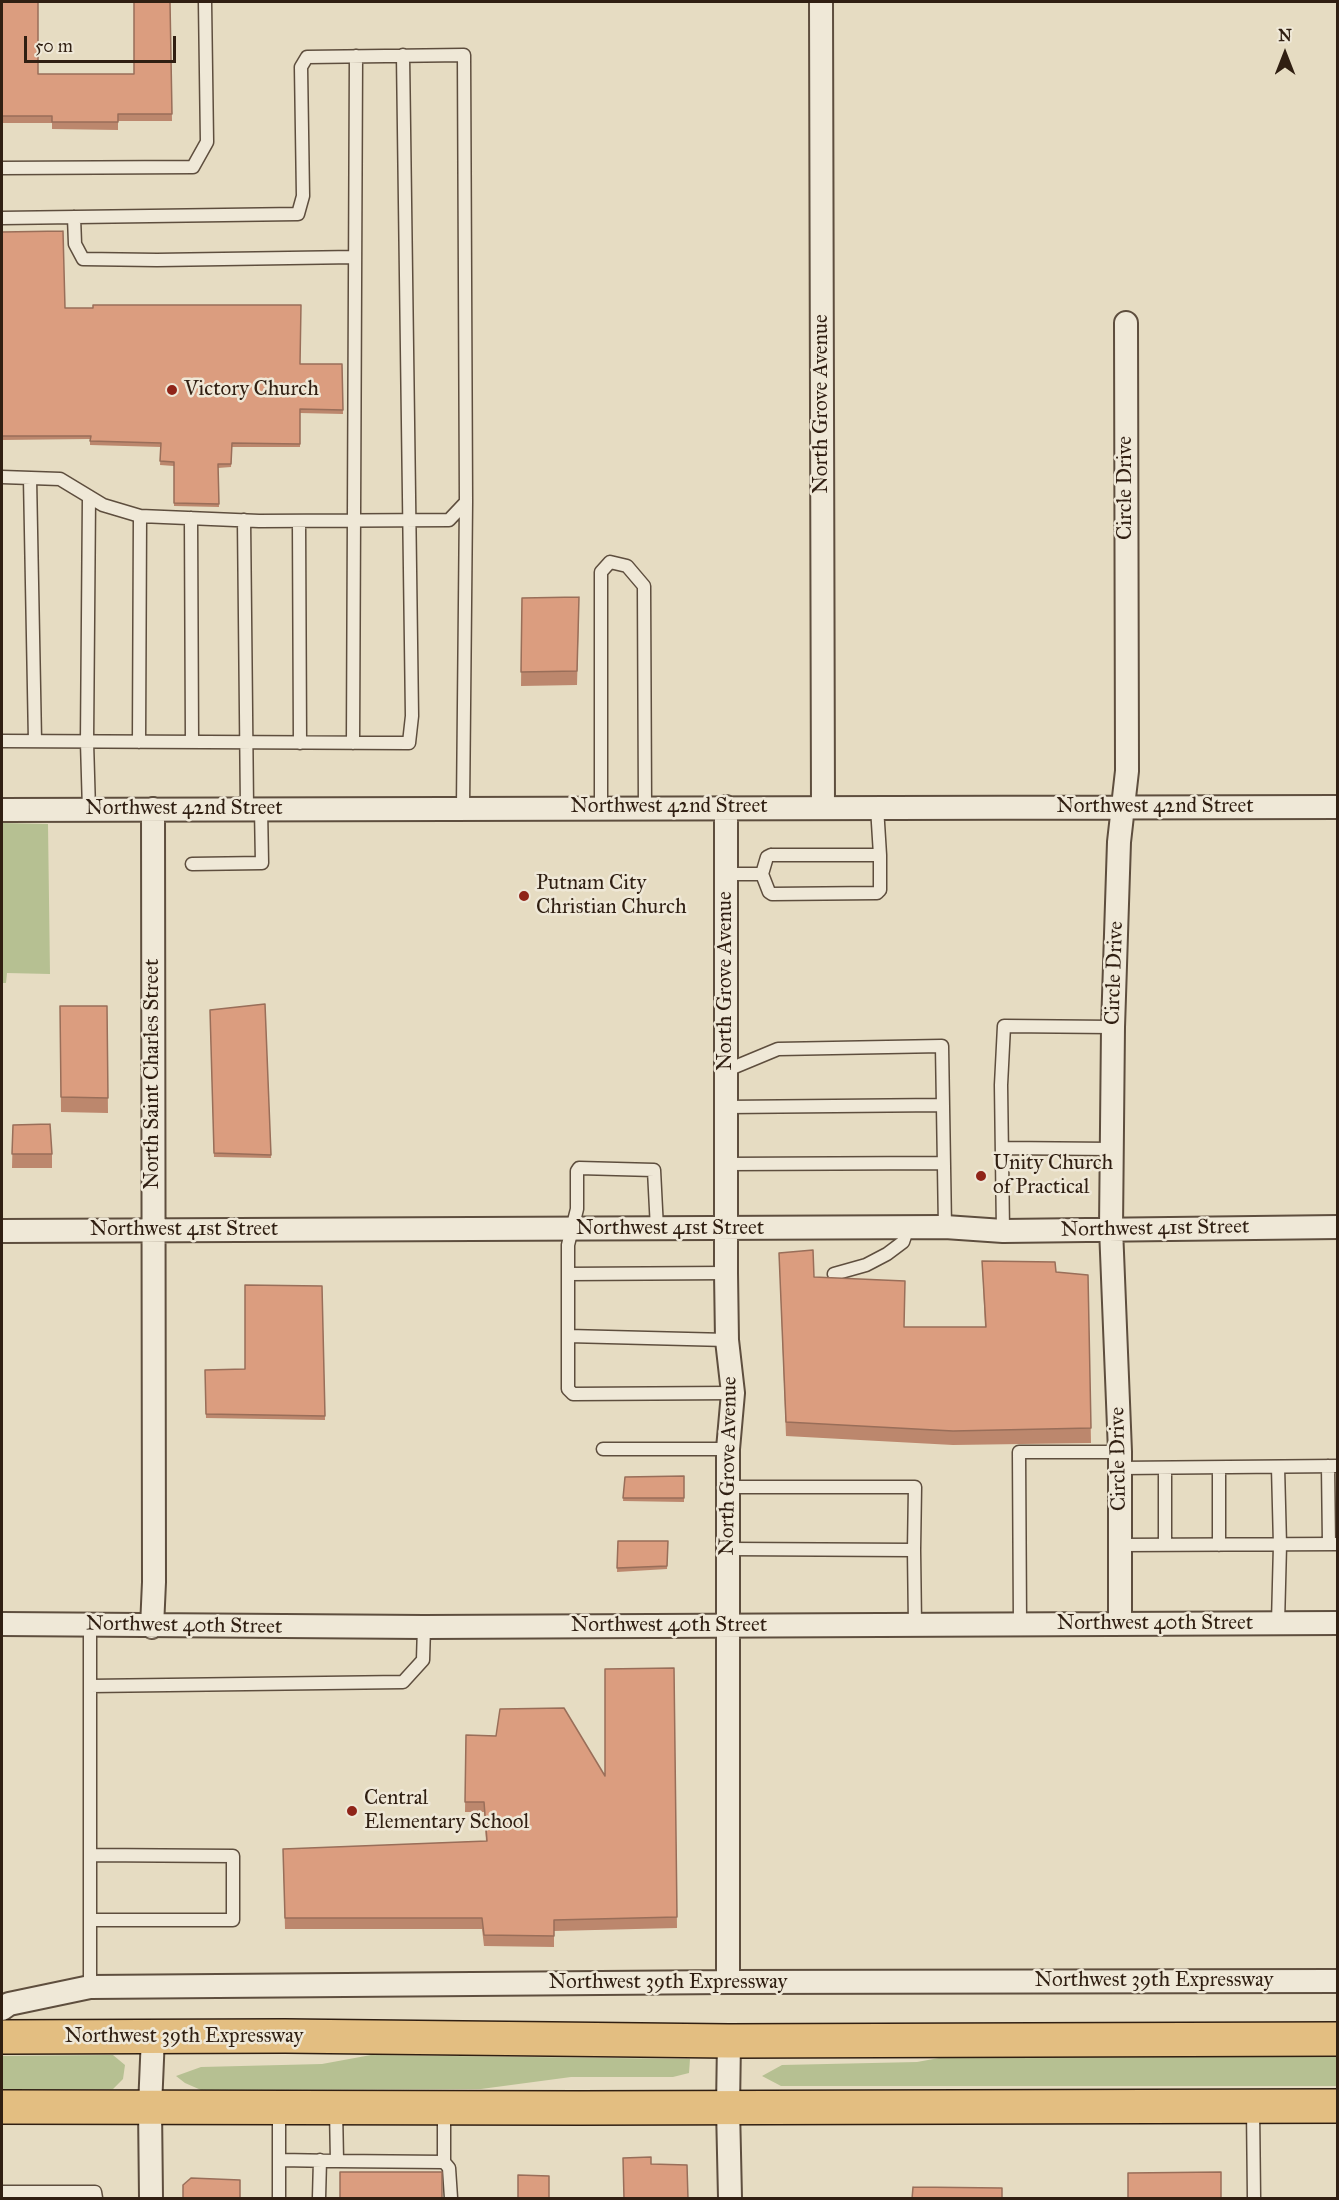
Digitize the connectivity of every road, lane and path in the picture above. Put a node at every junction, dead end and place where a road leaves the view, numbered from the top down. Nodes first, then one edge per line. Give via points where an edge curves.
1 (205, 2) edge
2 (821, 2) edge
3 (403, 55) junction
4 (356, 56) junction
5 (2, 168) edge
6 (74, 217) junction
7 (2, 218) edge
8 (355, 257) junction
9 (1126, 323) dead end
10 (2, 477) edge
11 (30, 478) junction
12 (89, 496) junction
13 (466, 502) junction
14 (140, 516) junction
15 (191, 518) junction
16 (244, 520) junction
17 (353, 520) junction
18 (409, 520) junction
19 (299, 521) junction
20 (2, 741) edge
21 (35, 741) junction
22 (87, 742) junction
23 (138, 742) junction
24 (192, 742) junction
25 (248, 742) junction
26 (300, 743) junction
27 (353, 743) junction
28 (463, 807) junction
29 (601, 807) junction
30 (645, 807) junction
31 (726, 807) junction
32 (824, 807) junction
33 (877, 807) junction
34 (1123, 807) junction
35 (1338, 807) edge
36 (254, 808) junction
37 (153, 809) junction
38 (2, 810) edge
39 (89, 810) junction
40 (880, 855) junction
41 (192, 864) dead end
42 (726, 874) junction
43 (762, 874) junction
44 (1113, 1027) junction
45 (725, 1071) junction
46 (943, 1105) junction
47 (726, 1107) junction
48 (1002, 1148) junction
49 (1112, 1149) junction
50 (944, 1163) junction
51 (726, 1164) junction
52 (908, 1227) junction
53 (945, 1227) junction
54 (1338, 1227) edge
55 (727, 1228) junction
56 (1111, 1228) junction
57 (657, 1229) junction
58 (154, 1230) junction
59 (572, 1230) junction
60 (2, 1231) edge
61 (1003, 1231) junction
62 (726, 1273) junction
63 (568, 1274) junction
64 (834, 1275) edge
65 (568, 1336) junction
66 (727, 1340) junction
67 (733, 1393) junction
68 (603, 1449) dead end
69 (728, 1449) junction
70 (1120, 1460) junction
71 (1333, 1466) edge
72 (1278, 1467) junction
73 (1165, 1468) junction
74 (1219, 1468) junction
75 (728, 1487) junction
76 (1333, 1544) edge
77 (1120, 1545) junction
78 (1165, 1545) junction
79 (1219, 1545) junction
80 (1280, 1545) junction
81 (728, 1549) junction
82 (914, 1550) junction
83 (1278, 1623) junction
84 (1338, 1623) edge
85 (2, 1624) edge
86 (90, 1624) junction
87 (1020, 1624) junction
88 (1120, 1624) junction
89 (915, 1625) junction
90 (728, 1626) junction
91 (152, 1627) junction
92 (424, 1627) junction
93 (90, 1686) junction
94 (90, 1855) junction
95 (90, 1920) junction
96 (1338, 1981) edge
97 (728, 1982) junction
98 (90, 1987) junction
99 (2, 2009) edge
100 (153, 2036) junction
101 (2, 2037) edge
102 (1338, 2039) edge
103 (729, 2041) junction
104 (2, 2106) edge
105 (150, 2106) junction
106 (1253, 2106) junction
107 (1338, 2106) edge
108 (279, 2108) junction
109 (336, 2108) junction
110 (444, 2108) junction
111 (728, 2108) junction
112 (280, 2160) junction
113 (320, 2160) junction
114 (337, 2161) junction
115 (444, 2162) junction
116 (2, 2192) edge
117 (96, 2199) edge
118 (151, 2199) edge
119 (279, 2199) edge
120 (319, 2199) edge
121 (452, 2199) edge
122 (730, 2199) edge
123 (1254, 2199) edge

1 - 5 lane via 207,142 193,167
2 - 32 street, North Grove Avenue
3 - 4 lane
3 - 13 lane via 464,55
3 - 18 lane
4 - 6 lane via 307,57 301,68 303,196 298,214
4 - 8 lane
6 - 7 lane
6 - 8 lane via 75,244 83,259
8 - 17 lane
9 - 34 street, Circle Drive via 1127,771
10 - 11 lane
11 - 12 lane via 60,479
11 - 21 lane
12 - 14 lane via 103,505
12 - 22 lane
13 - 18 lane via 449,520
13 - 28 lane
14 - 15 lane
14 - 23 lane
15 - 16 lane
15 - 24 lane
16 - 19 lane
16 - 25 lane
17 - 18 lane
17 - 19 lane
17 - 27 lane
18 - 27 lane via 410,743
19 - 26 lane
20 - 21 lane
21 - 22 lane
22 - 23 lane
22 - 39 lane
23 - 24 lane
24 - 25 lane
25 - 26 lane
25 - 36 lane
26 - 27 lane
28 - 29 street, Northwest 42nd Street
28 - 36 street, Northwest 42nd Street
29 - 30 street, Northwest 42nd Street
29 - 30 lane via 601,572 610,562 627,566 644,586
30 - 31 street, Northwest 42nd Street
31 - 32 street, Northwest 42nd Street
31 - 42 street, North Grove Avenue
32 - 33 street, Northwest 42nd Street
33 - 34 street, Northwest 42nd Street
33 - 40 lane
34 - 35 street, Northwest 42nd Street
34 - 44 street, Circle Drive
36 - 37 street, Northwest 42nd Street
36 - 41 lane via 262,863
37 - 39 street, Northwest 42nd Street
37 - 58 street, North Saint Charles Street
38 - 39 street, Northwest 42nd Street
40 - 43 lane via 771,855
40 - 43 lane via 877,893 772,894
42 - 43 lane
42 - 45 street, North Grove Avenue
44 - 48 lane via 1004,1026
44 - 49 street, Circle Drive
45 - 46 lane via 778,1049 942,1046
45 - 47 street, North Grove Avenue
46 - 47 lane
46 - 50 lane
47 - 51 street, North Grove Avenue
48 - 49 lane
48 - 61 lane
49 - 56 street, Circle Drive
50 - 51 lane
50 - 53 lane
51 - 55 street, North Grove Avenue
52 - 53 street, Northwest 41st Street
52 - 55 street, Northwest 41st Street
52 - 64 lane via 903,1242 887,1254
53 - 61 street, Northwest 41st Street
54 - 56 street, Northwest 41st Street
55 - 57 street, Northwest 41st Street
55 - 62 street, North Grove Avenue
56 - 61 street, Northwest 41st Street
56 - 70 street, Circle Drive
57 - 59 street, Northwest 41st Street
57 - 59 lane via 654,1170 579,1168
58 - 59 street, Northwest 41st Street
58 - 60 street, Northwest 41st Street
58 - 91 street, North Saint Charles Street
59 - 63 lane
62 - 63 lane
62 - 66 street, North Grove Avenue
63 - 65 lane
65 - 66 lane
65 - 67 lane via 568,1389 573,1394
66 - 67 street, North Grove Avenue
67 - 69 street, North Grove Avenue
68 - 69 lane
69 - 75 street, North Grove Avenue
70 - 73 lane
70 - 77 street, Circle Drive
70 - 87 lane via 1019,1452
71 - 72 lane
71 - 76 lane
72 - 74 lane
72 - 80 lane
73 - 74 lane
73 - 78 lane
74 - 79 lane
75 - 81 street, North Grove Avenue
75 - 82 lane via 915,1487
76 - 80 lane
77 - 78 lane
77 - 88 street, Circle Drive
78 - 79 lane
79 - 80 lane
80 - 83 lane
81 - 82 lane
81 - 90 street, North Grove Avenue
82 - 89 lane
83 - 84 street, Northwest 40th Street
83 - 88 street, Northwest 40th Street
85 - 86 street, Northwest 40th Street
86 - 91 street, Northwest 40th Street
86 - 93 lane
87 - 88 street, Northwest 40th Street
87 - 89 street, Northwest 40th Street
89 - 90 street, Northwest 40th Street
90 - 92 street, Northwest 40th Street
90 - 97 street, North Grove Avenue
91 - 92 street, Northwest 40th Street
92 - 93 lane via 423,1660 403,1682
93 - 94 lane
94 - 95 lane
94 - 95 lane via 233,1856 233,1920
95 - 98 lane
96 - 97 street, Northwest 39th Expressway
97 - 98 street, Northwest 39th Expressway
98 - 99 street, Northwest 39th Expressway via 9,2004
100 - 101 highway, Northwest 39th Expressway
100 - 103 highway, Northwest 39th Expressway
100 - 105 street
102 - 103 highway, Northwest 39th Expressway
103 - 111 street
104 - 105 highway
105 - 108 highway
105 - 118 street
106 - 107 highway
106 - 111 highway
106 - 123 lane
108 - 109 highway
108 - 112 lane
109 - 110 highway
109 - 114 lane
110 - 111 highway
110 - 115 lane
111 - 122 street
112 - 113 lane
112 - 119 lane
113 - 114 lane
113 - 120 lane
114 - 115 lane
115 - 121 lane via 449,2168
116 - 117 lane via 95,2192

